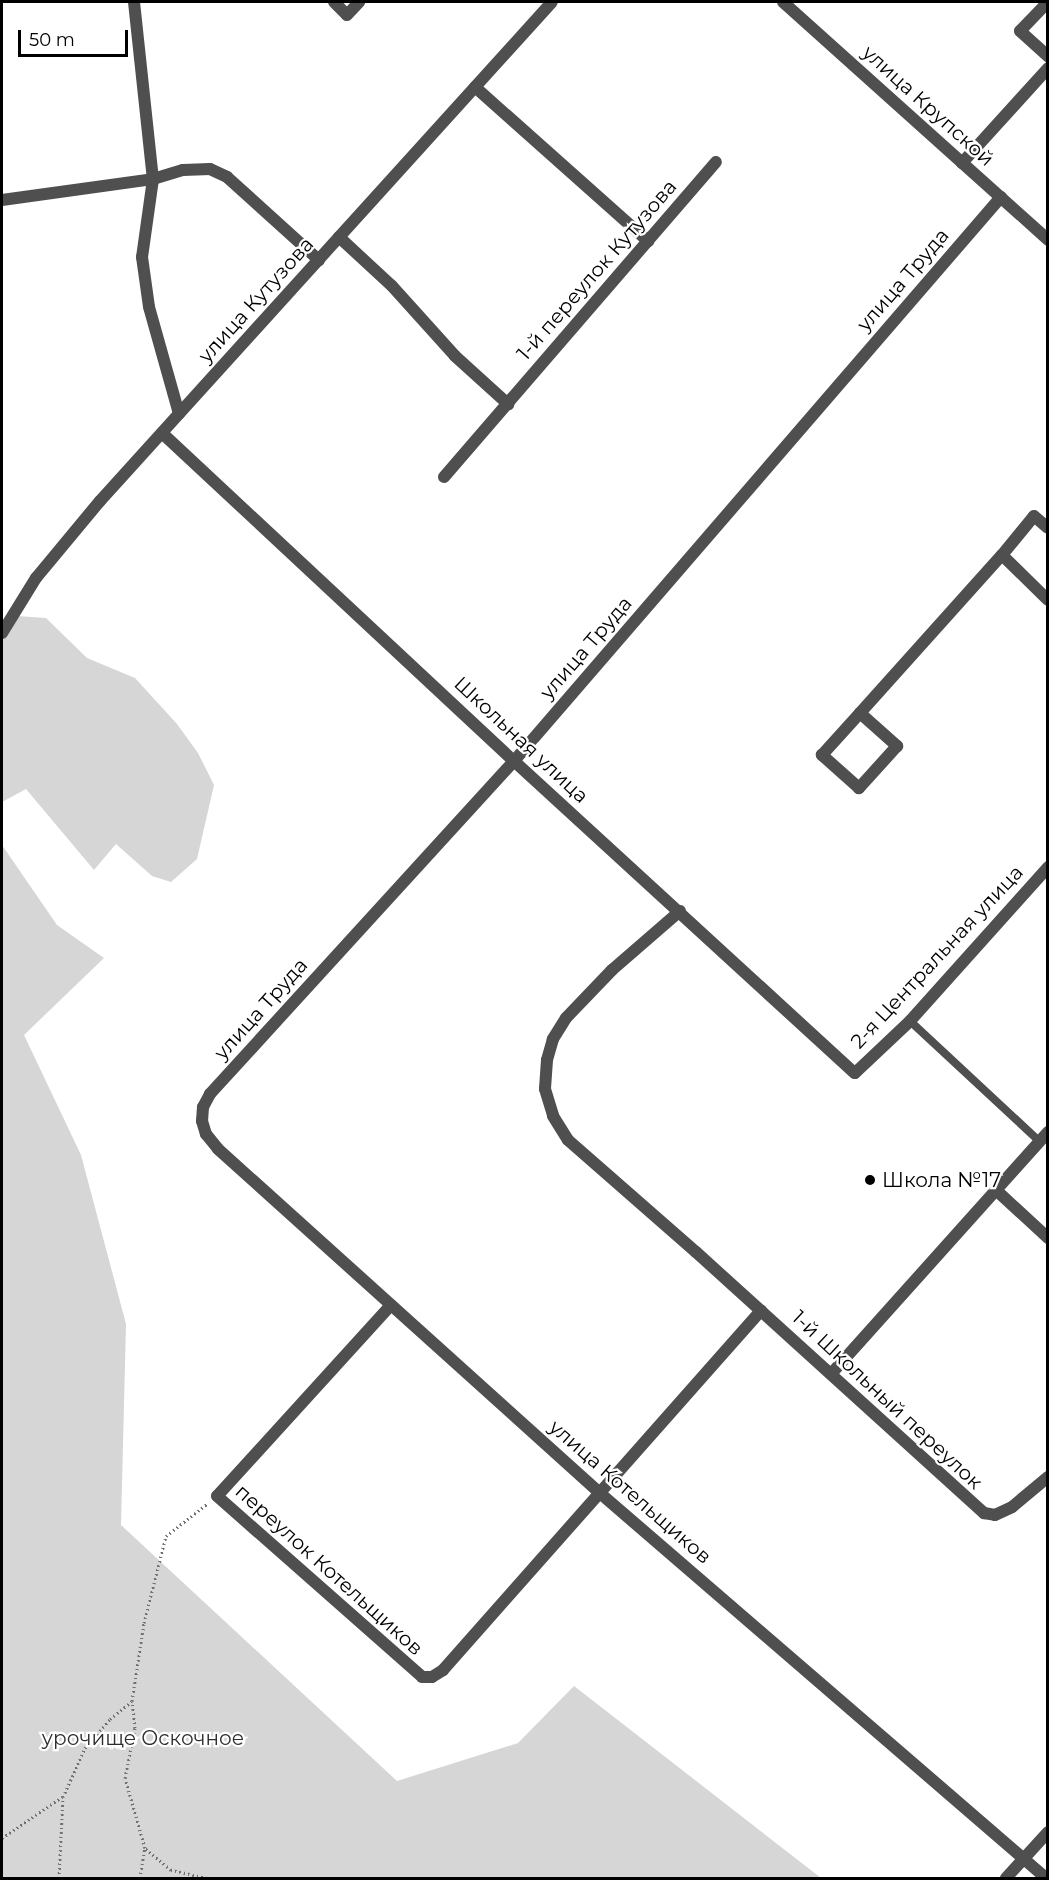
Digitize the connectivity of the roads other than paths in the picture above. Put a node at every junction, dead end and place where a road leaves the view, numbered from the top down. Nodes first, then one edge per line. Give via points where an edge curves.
1 (134, 2) edge
2 (334, 2) edge
3 (359, 2) edge
4 (552, 2) edge
5 (783, 2) edge
6 (1047, 2) edge
7 (1047, 56) edge
8 (1047, 68) edge
9 (475, 87) junction
10 (716, 162) dead end
11 (962, 163) junction
12 (153, 179) junction
13 (1001, 197) junction
14 (2, 200) edge
15 (339, 237) junction
16 (1047, 238) edge
17 (648, 241) junction
18 (319, 260) junction
19 (508, 404) junction
20 (179, 414) junction
21 (162, 433) junction
22 (444, 477) dead end
23 (1047, 528) edge
24 (1002, 555) junction
25 (1047, 600) edge
26 (6, 621) edge
27 (2, 633) edge
28 (860, 713) junction
29 (514, 761) junction
30 (1047, 867) edge
31 (680, 911) junction
32 (910, 1021) junction
33 (855, 1073) joint
34 (202, 1121) joint
35 (1043, 1137) edge
36 (996, 1190) junction
37 (1047, 1238) edge
38 (391, 1305) junction
39 (761, 1311) junction
40 (831, 1374) junction
41 (1047, 1477) edge
42 (601, 1494) junction
43 (1047, 1832) edge
44 (1024, 1858) junction
45 (1006, 1878) edge
46 (1046, 1878) edge

1 - 12 street
2 - 3 street via 347,15
4 - 9 street, улица Кутузова
5 - 11 street, улица Крупской
6 - 7 street via 1020,31
8 - 11 street
9 - 15 street, улица Кутузова
9 - 17 street
10 - 17 street, 1-й переулок Кутузова
11 - 13 street, улица Крупской
12 - 14 street
12 - 18 street via 183,170 210,169 227,177
12 - 20 street via 142,256 149,307
13 - 16 street, улица Крупской
13 - 29 street, улица Труда
15 - 18 street, улица Кутузова
15 - 19 street via 392,286 455,356
17 - 19 street, 1-й переулок Кутузова
18 - 20 street, улица Кутузова
19 - 22 street, 1-й переулок Кутузова
20 - 21 street, улица Кутузова
21 - 26 street, улица Кутузова via 36,578
21 - 29 street, Школьная улица
23 - 24 street via 1034,516
24 - 25 street
24 - 28 street
26 - 27 street, улица Кутузова
28 - 28 street via 822,755 859,788 897,746
29 - 31 street, Школьная улица
29 - 34 street, улица Труда via 210,1095 203,1107
30 - 32 street, 2-я Центральная улица
31 - 33 street, Школьная улица
31 - 39 street, 1-й Школьный переулок via 612,970 567,1018 553,1039 545,1089 553,1116 568,1140
32 - 33 street, 2-я Центральная улица
32 - 35 lane
34 - 38 street, улица Котельщиков via 218,1149
35 - 36 street
36 - 37 street
36 - 40 street
38 - 42 street, улица Котельщиков
38 - 42 street, переулок Котельщиков via 217,1496 414,1672 432,1677 443,1670
39 - 40 street, 1-й Школьный переулок
39 - 42 street, переулок Котельщиков
40 - 41 street, 1-й Школьный переулок via 984,1513 995,1515 1012,1507
42 - 44 street, улица Котельщиков
43 - 44 street
44 - 45 street
44 - 46 street, улица Котельщиков

